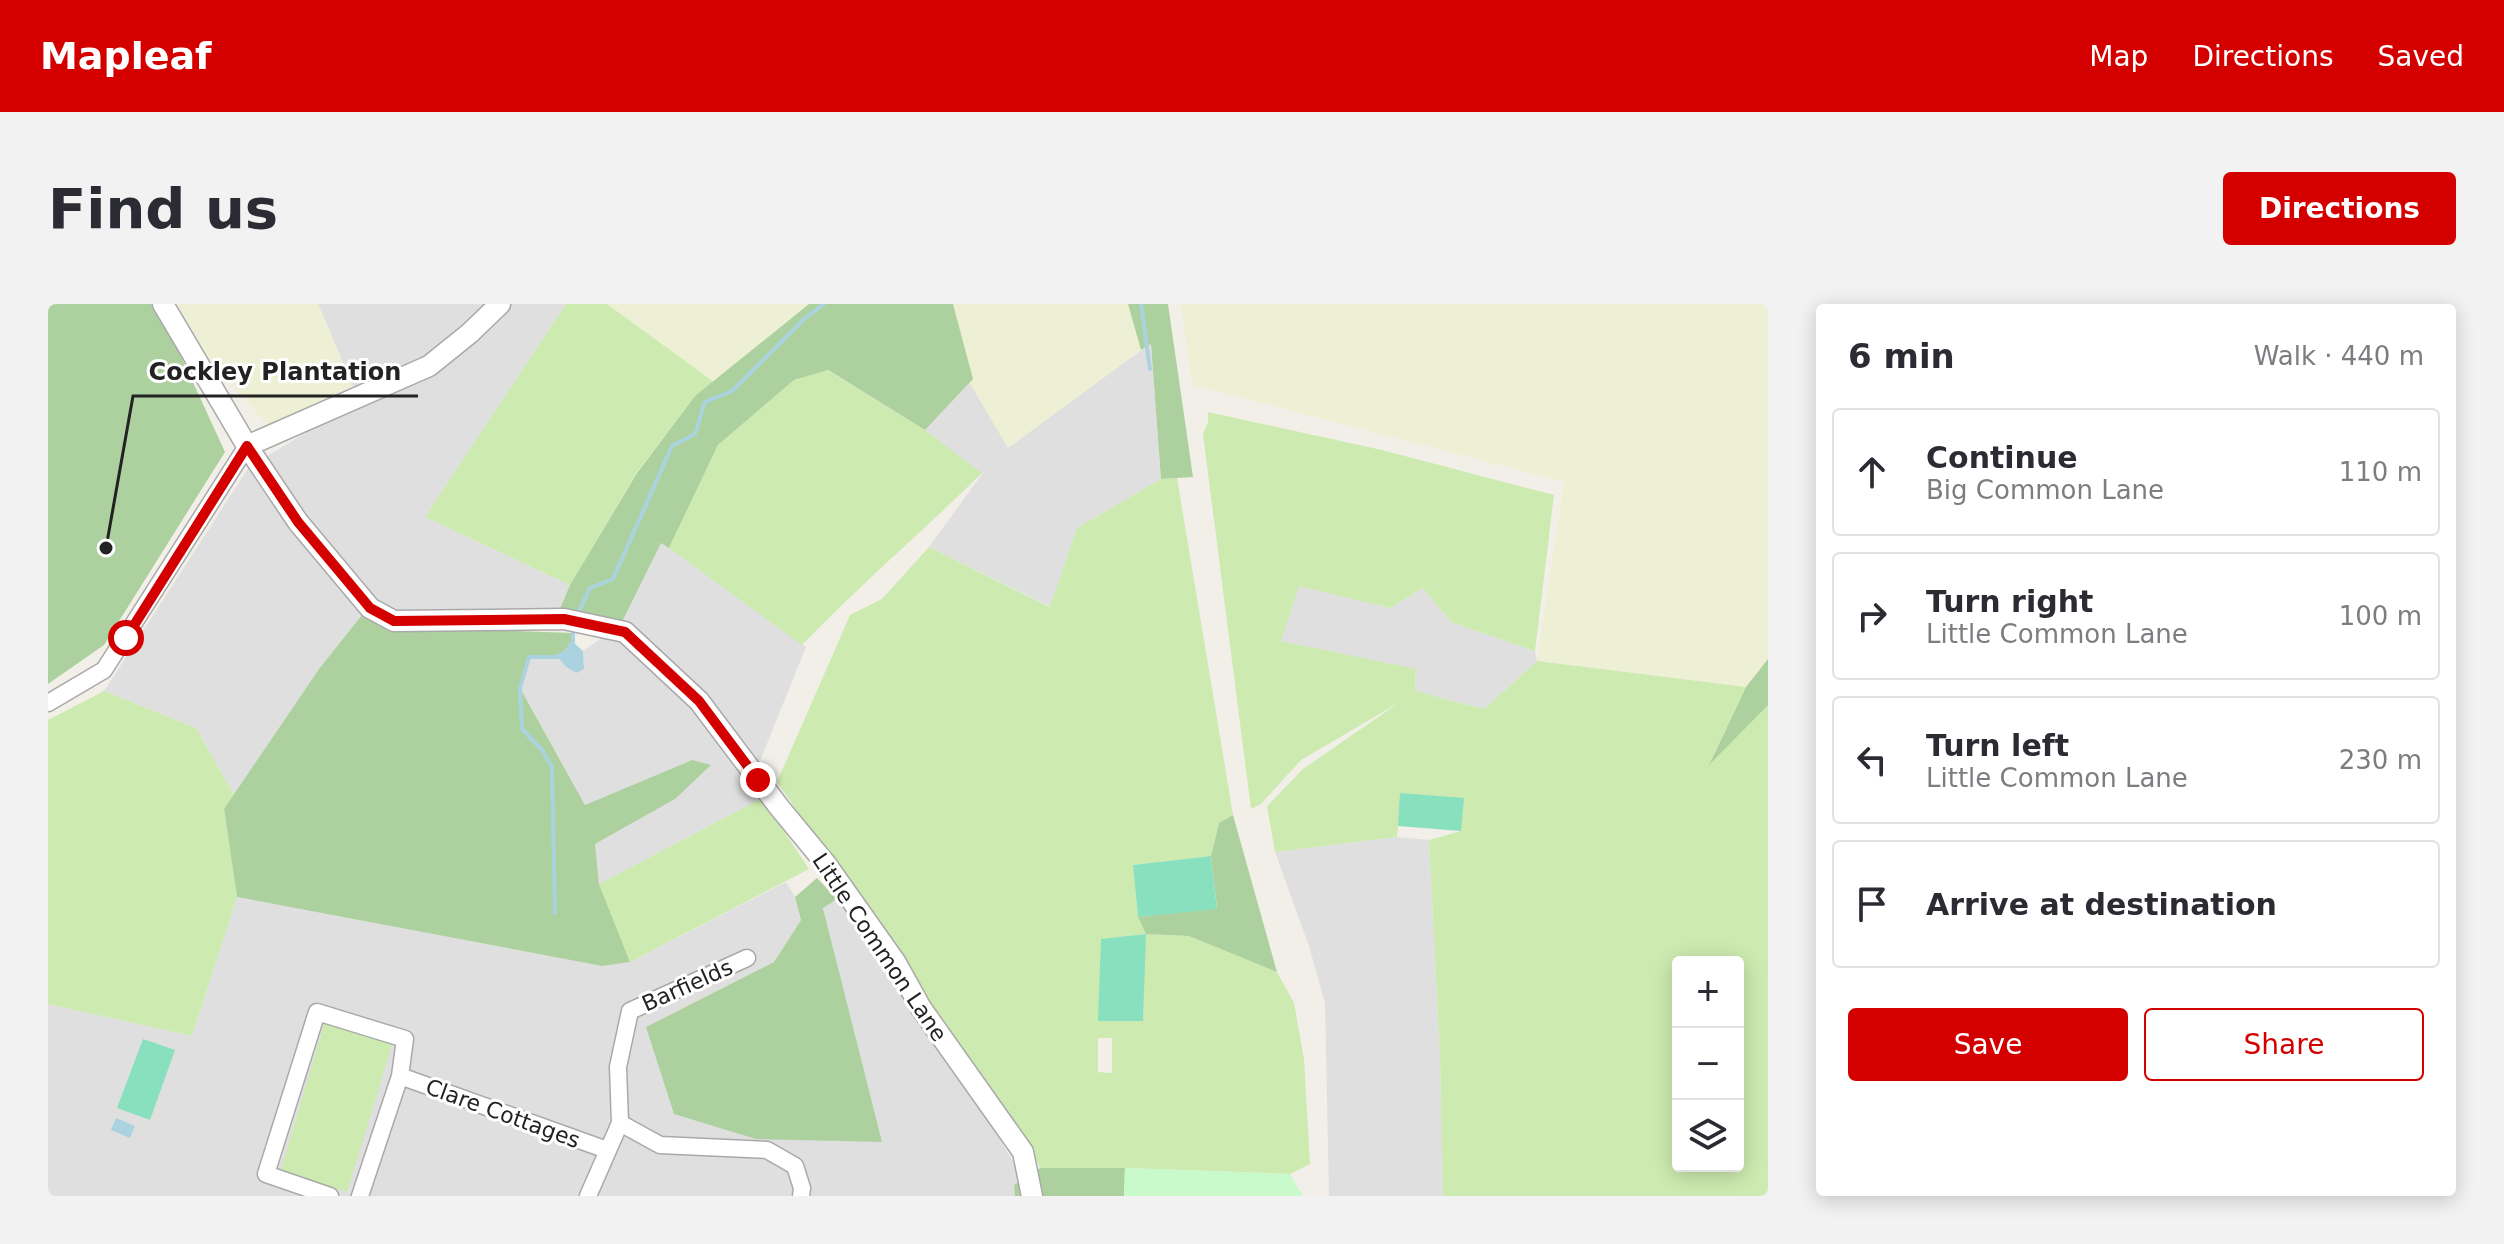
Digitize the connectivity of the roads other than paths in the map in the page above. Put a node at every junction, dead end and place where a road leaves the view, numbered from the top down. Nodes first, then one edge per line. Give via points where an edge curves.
1 (163, 304) edge
2 (500, 304) edge
3 (247, 446) junction
4 (48, 703) edge
5 (747, 958) dead end
6 (400, 1076) junction
7 (620, 1123) junction
8 (607, 1150) junction
9 (330, 1196) edge
10 (360, 1196) edge
11 (588, 1196) edge
12 (801, 1196) edge
13 (1032, 1196) edge

1 - 3 street, Little Common Lane
2 - 3 street via 429,366
3 - 4 street via 104,670
3 - 13 street, Little Common Lane via 298,522 370,608 394,621 564,619 625,632 699,701 896,963 921,1008 1023,1152
5 - 7 street, Barfields via 630,1011 618,1067
6 - 8 street, Clare Cottages
6 - 9 street, Clare Cottages via 405,1039 317,1012 266,1174
6 - 10 street, Clare Cottages
7 - 8 street, Barfields
7 - 12 street via 660,1145 767,1150 795,1166
8 - 11 street, Barfields

